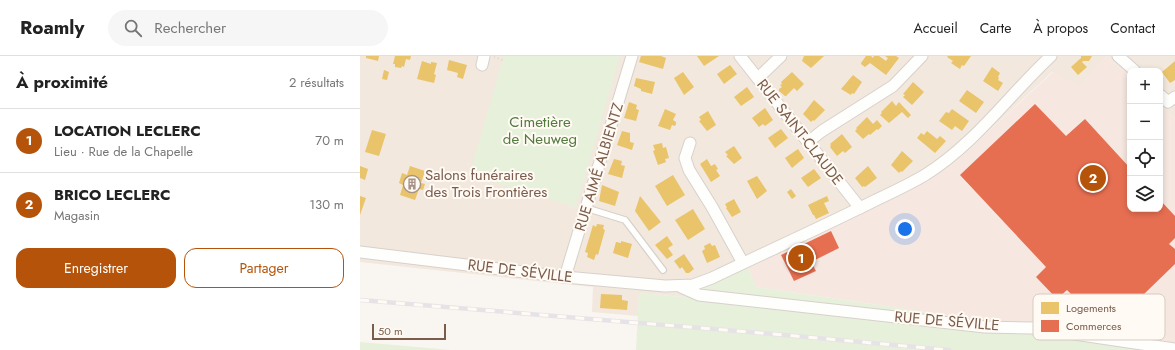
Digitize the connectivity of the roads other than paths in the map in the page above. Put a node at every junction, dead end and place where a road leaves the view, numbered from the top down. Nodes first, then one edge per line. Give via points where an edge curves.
1 (632, 56) edge
2 (740, 56) edge
3 (781, 56) edge
4 (922, 56) edge
5 (1051, 56) edge
6 (1118, 56) edge
7 (1131, 68) edge
8 (758, 78) junction
9 (1175, 97) edge
10 (1163, 98) edge
11 (808, 142) junction
12 (690, 143) dead end
13 (586, 208) junction
14 (860, 208) junction
15 (360, 252) edge
16 (743, 263) junction
17 (663, 270) dead end
18 (565, 277) junction
19 (684, 286) junction
20 (1033, 328) edge
21 (1110, 340) edge
22 (1175, 349) edge

1 - 13 street, RUE AIMÉ ALBIENTZ
2 - 8 street, RUE SAINT-CLAUDE
3 - 8 street
4 - 11 street via 893,86
5 - 14 street via 956,152 925,175
6 - 7 street
8 - 11 street, RUE SAINT-CLAUDE
9 - 10 street via 1168,102
11 - 14 street, RUE SAINT-CLAUDE
12 - 16 street via 685,158 689,170
13 - 17 lane via 625,220
13 - 18 street, RUE AIMÉ ALBIENTZ
14 - 16 street
15 - 18 street, RUE DE SÉVILLE
16 - 19 street via 707,280
18 - 19 street, RUE DE SÉVILLE
19 - 20 street, RUE DE SÉVILLE via 719,298 985,326
21 - 22 street, RUE DE SÉVILLE

